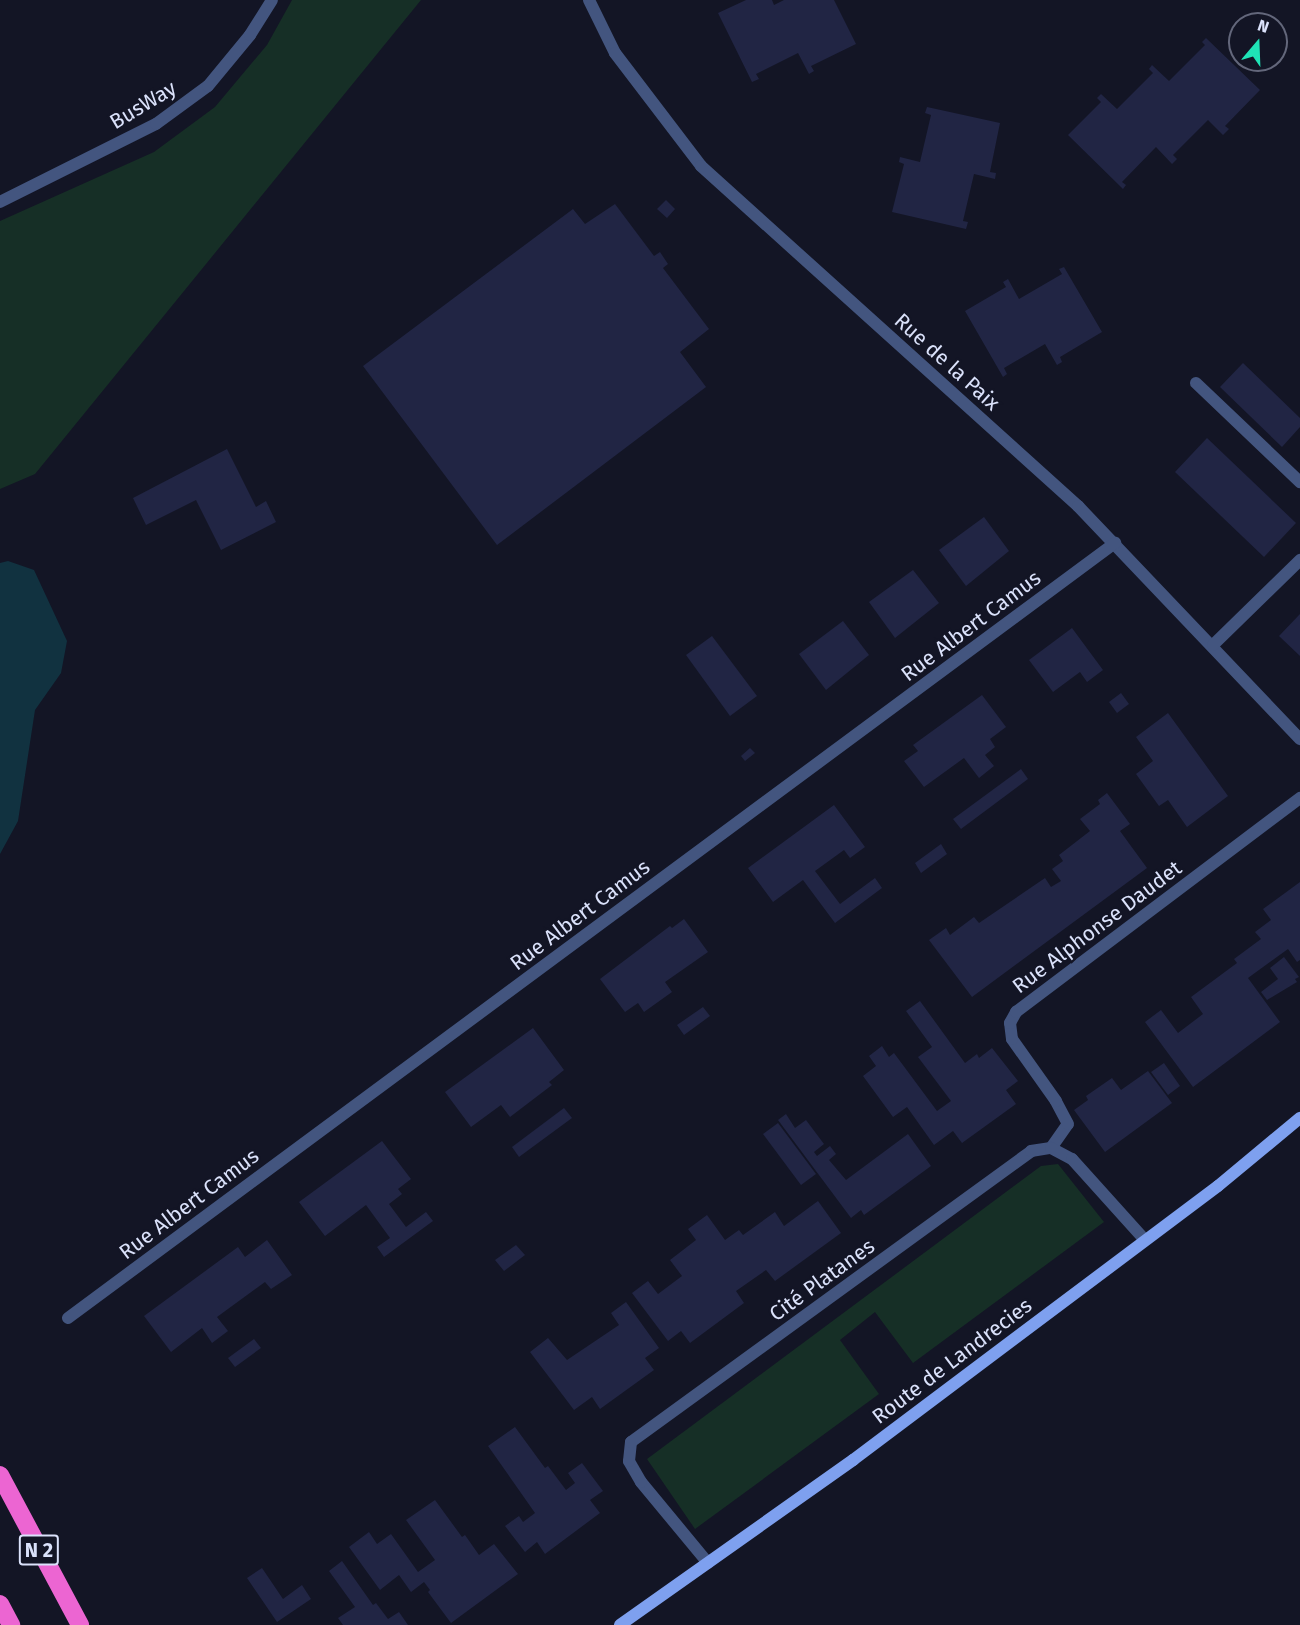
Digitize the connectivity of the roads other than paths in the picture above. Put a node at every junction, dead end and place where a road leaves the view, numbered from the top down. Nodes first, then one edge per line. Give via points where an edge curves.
1 (272, 0) edge
2 (589, 0) edge
3 (0, 202) edge
4 (1196, 383) dead end
5 (1300, 482) edge
6 (1115, 543) junction
7 (1300, 560) edge
8 (1213, 645) junction
9 (1300, 739) edge
10 (1300, 798) edge
11 (1300, 1118) edge
12 (1052, 1148) junction
13 (1145, 1240) junction
14 (68, 1318) dead end
15 (0, 1475) edge
16 (708, 1563) junction
17 (0, 1604) edge
18 (11, 1625) edge
19 (80, 1625) edge
20 (620, 1625) edge

1 - 3 street, BusWay via 250,35 208,86 156,124
2 - 6 street, Rue de la Paix via 615,53 701,166
4 - 5 street
6 - 8 street, Rue de la Paix
6 - 14 street, Rue Albert Camus
7 - 8 street
8 - 9 street, Rue de la Paix
10 - 12 street, Rue Alphonse Daudet via 1016,1012 1010,1023 1012,1039 1068,1124
11 - 13 main road, Route de Landrecies
12 - 13 street via 1072,1159
12 - 16 street, Cité Platanes via 1031,1151 631,1442 629,1461 641,1482
13 - 16 main road, Route de Landrecies
15 - 19 highway, N 2
16 - 20 main road, Route de Landrecies
17 - 18 highway

